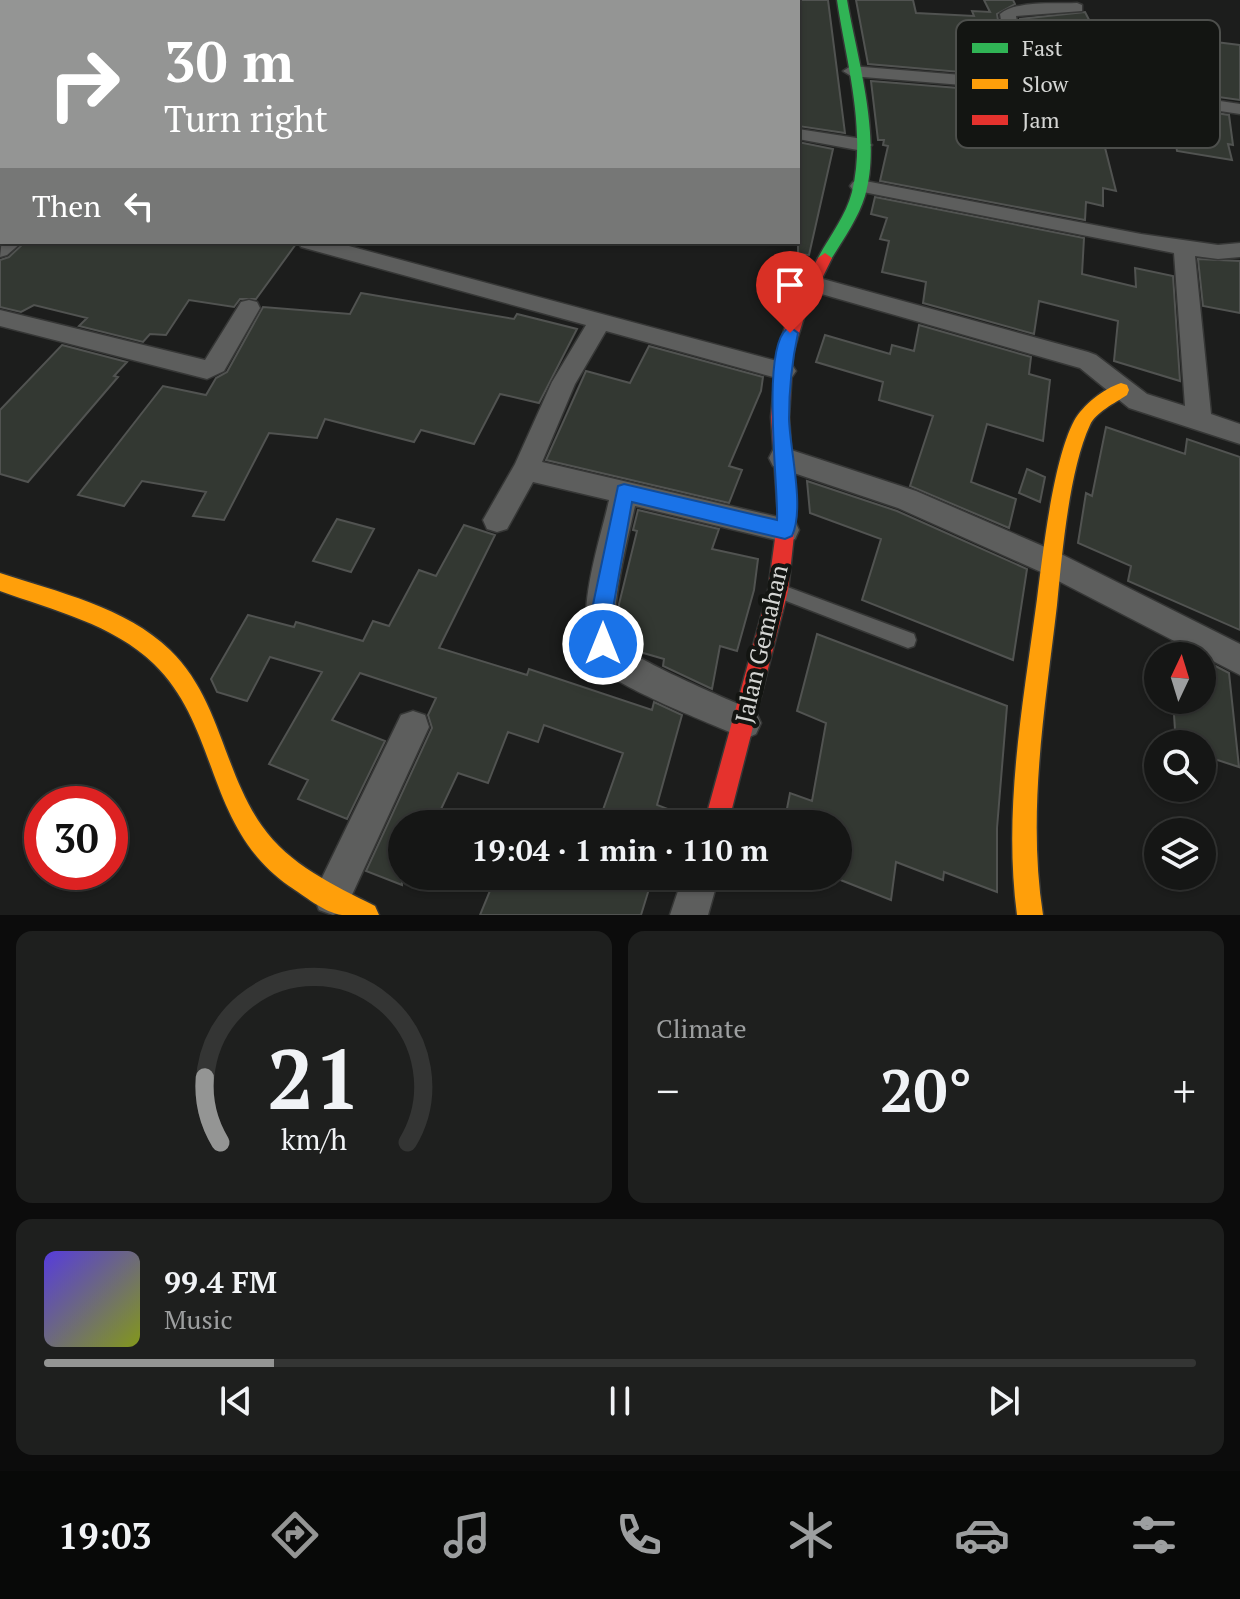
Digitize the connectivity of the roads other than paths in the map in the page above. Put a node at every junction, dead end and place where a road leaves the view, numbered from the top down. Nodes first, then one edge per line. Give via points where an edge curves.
1 (842, 0) edge
2 (1077, 8) dead end
3 (1009, 20) edge
4 (851, 71) junction
5 (956, 79) edge
6 (1220, 106) edge
7 (1240, 109) edge
8 (800, 134) edge
9 (863, 145) junction
10 (860, 186) junction
11 (325, 244) edge
12 (360, 248) edge
13 (1184, 248) junction
14 (1240, 250) edge
15 (812, 284) junction
16 (249, 308) dead end
17 (0, 318) edge
18 (600, 321) junction
19 (784, 371) junction
20 (1121, 390) junction
21 (1199, 422) junction
22 (1240, 434) edge
23 (782, 458) junction
24 (526, 469) junction
25 (624, 492) junction
26 (497, 520) dead end
27 (785, 530) junction
28 (1051, 563) junction
29 (0, 582) edge
30 (778, 591) junction
31 (908, 640) dead end
32 (1240, 660) edge
33 (745, 723) junction
34 (413, 727) dead end
35 (720, 810) edge
36 (697, 890) edge
37 (332, 897) junction
38 (366, 915) edge
39 (689, 915) edge
40 (1030, 915) edge

1 - 4 street, Jalan Gemahan
2 - 3 street via 1018,9 1008,14
4 - 5 street
4 - 9 street, Jalan Gemahan
6 - 7 street
8 - 9 street
9 - 10 street, Jalan Gemahan
10 - 13 street
10 - 15 street, Jalan Gemahan
11 - 12 street
12 - 18 street
13 - 14 street
13 - 21 street
15 - 19 street, Jalan Gemahan via 790,333
15 - 20 street via 1088,361
16 - 17 street via 216,365 207,370
18 - 19 street
18 - 24 street via 564,382
19 - 23 street, Jalan Gemahan
20 - 21 street via 1144,404
20 - 28 street via 1089,412 1081,425
21 - 22 street
23 - 27 street, Jalan Gemahan
23 - 28 street via 906,499
24 - 25 street
24 - 26 street
25 - 27 street
25 - 33 street via 601,614 605,647 629,669
27 - 30 street, Jalan Gemahan
28 - 32 street
28 - 40 street via 1029,755 1024,883
29 - 37 street via 130,635 159,654 190,694 253,833 298,878
30 - 31 lane
30 - 33 street, Jalan Gemahan
33 - 35 street, Jalan Gemahan
34 - 37 street
36 - 39 street
37 - 38 street

